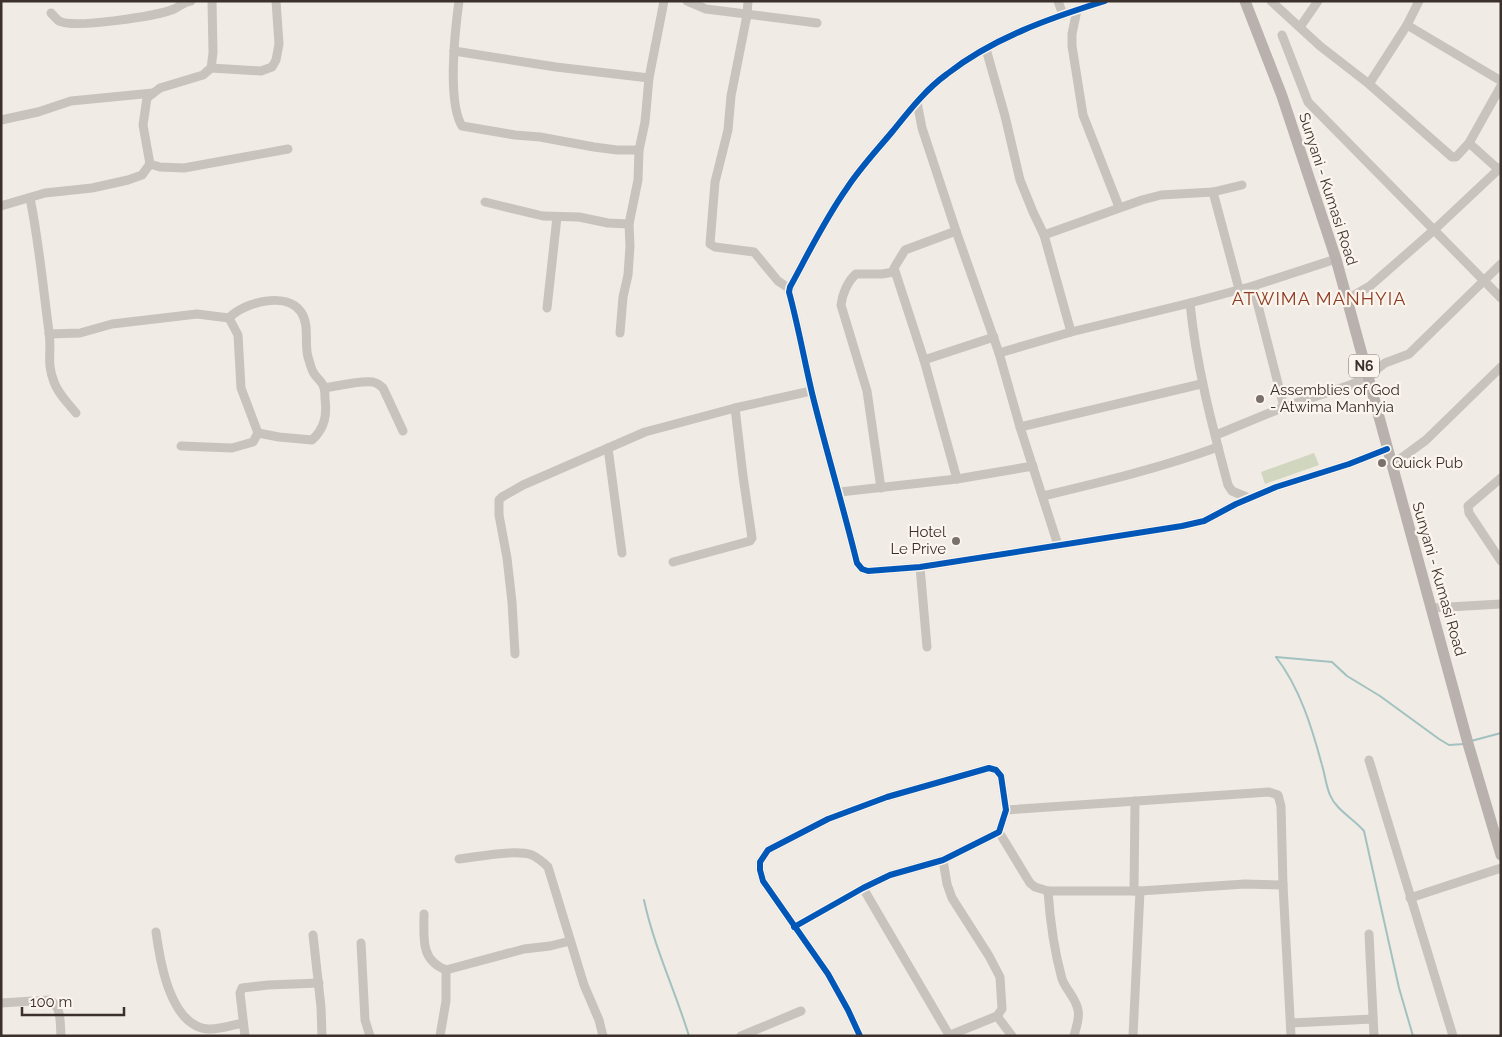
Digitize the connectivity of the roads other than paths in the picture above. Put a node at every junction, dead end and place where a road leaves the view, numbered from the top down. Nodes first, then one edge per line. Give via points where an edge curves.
1 (191, 1) edge
2 (212, 1) edge
3 (276, 1) edge
4 (459, 1) edge
5 (686, 1) edge
6 (748, 1) edge
7 (1058, 1) edge
8 (1105, 1) edge
9 (1245, 1) edge
10 (1271, 1) edge
11 (1318, 1) edge
12 (1419, 1) edge
13 (661, 2) edge
14 (1281, 4) edge
15 (1077, 10) junction
16 (51, 13) dead end
17 (747, 15) junction
18 (1063, 15) junction
19 (816, 23) dead end
20 (1407, 25) junction
21 (1300, 27) junction
22 (1282, 35) dead end
23 (986, 49) junction
24 (454, 51) junction
25 (211, 68) junction
26 (650, 78) junction
27 (1501, 81) edge
28 (1369, 84) junction
29 (1501, 86) edge
30 (153, 93) junction
31 (917, 102) junction
32 (1, 120) edge
33 (1469, 143) junction
34 (288, 149) dead end
35 (639, 150) junction
36 (150, 164) junction
37 (1499, 168) edge
38 (1242, 185) dead end
39 (1213, 192) junction
40 (30, 198) junction
41 (485, 202) dead end
42 (1, 206) edge
43 (1119, 208) junction
44 (557, 217) junction
45 (629, 224) junction
46 (1434, 230) junction
47 (956, 231) junction
48 (1044, 235) junction
49 (1336, 259) junction
50 (1501, 264) edge
51 (894, 272) junction
52 (1484, 280) junction
53 (1252, 286) junction
54 (790, 289) junction
55 (1239, 289) junction
56 (1501, 298) edge
57 (1346, 300) junction
58 (1190, 303) junction
59 (548, 308) dead end
60 (229, 318) junction
61 (1071, 332) junction
62 (620, 333) dead end
63 (49, 334) junction
64 (994, 337) junction
65 (999, 353) junction
66 (924, 360) junction
67 (1501, 368) edge
68 (1367, 377) junction
69 (1201, 384) junction
70 (324, 388) junction
71 (811, 391) junction
72 (1284, 407) junction
73 (735, 408) junction
74 (76, 413) dead end
75 (1020, 427) junction
76 (403, 431) dead end
77 (258, 433) junction
78 (1216, 434) junction
79 (182, 446) dead end
80 (608, 448) junction
81 (1218, 448) junction
82 (1387, 449) junction
83 (1392, 465) junction
84 (1033, 466) junction
85 (957, 478) junction
86 (1501, 478) edge
87 (881, 488) junction
88 (840, 492) junction
89 (1043, 496) junction
90 (1249, 498) junction
91 (1058, 545) junction
92 (622, 553) dead end
93 (1500, 559) edge
94 (673, 562) dead end
95 (920, 567) junction
96 (1501, 604) edge
97 (1431, 608) junction
98 (927, 646) dead end
99 (515, 654) dead end
100 (1369, 760) dead end
101 (1135, 801) junction
102 (1006, 810) junction
103 (999, 832) junction
104 (1501, 855) edge
105 (459, 859) dead end
106 (944, 860) junction
107 (1501, 868) edge
108 (1283, 886) junction
109 (863, 888) junction
110 (1048, 891) junction
111 (1137, 891) junction
112 (1410, 898) junction
113 (424, 914) dead end
114 (794, 927) junction
115 (156, 932) dead end
116 (1370, 934) dead end
117 (313, 935) dead end
118 (570, 942) junction
119 (361, 943) dead end
120 (446, 970) junction
121 (319, 983) junction
122 (1, 1003) edge
123 (801, 1011) dead end
124 (997, 1016) junction
125 (1373, 1019) junction
126 (242, 1022) junction
127 (1291, 1024) junction
128 (210, 1032) edge
129 (756, 1033) edge
130 (959, 1034) edge
131 (61, 1036) edge
132 (244, 1036) edge
133 (322, 1036) edge
134 (370, 1036) edge
135 (440, 1036) edge
136 (603, 1036) edge
137 (741, 1036) edge
138 (860, 1036) edge
139 (948, 1036) edge
140 (1012, 1036) edge
141 (1074, 1036) edge
142 (1133, 1036) edge
143 (1291, 1036) edge
144 (1374, 1036) edge
145 (1453, 1036) edge

1 - 16 street via 149,16 78,24 60,22
2 - 25 street
3 - 25 street via 279,44 272,67 261,71
4 - 24 street
5 - 17 street via 706,9
6 - 17 street
7 - 18 street
8 - 15 street
9 - 49 main road, Sunyani - Kumasi Road / N6 via 1282,96
10 - 14 street
11 - 21 street
12 - 20 street
13 - 26 street
14 - 21 street
15 - 18 street
15 - 43 street via 1072,46 1083,115
17 - 19 street
17 - 54 street via 731,96 730,119 715,182 710,244 754,252 778,281
18 - 23 street
20 - 27 street
20 - 28 street
21 - 28 street
22 - 46 street via 1308,102
23 - 31 street via 947,73
23 - 48 street via 1020,180
24 - 26 street
24 - 35 street via 453,83 462,126 594,148
25 - 30 street via 203,75
26 - 35 street
28 - 33 street via 1452,157 1456,157
29 - 33 street
30 - 32 street via 71,101
30 - 36 street via 147,98 142,125
31 - 47 street via 922,128
31 - 54 street via 847,188
33 - 37 street
34 - 36 street via 184,168
35 - 45 street via 638,180
36 - 40 street via 142,175 128,180
37 - 46 street
38 - 39 street
39 - 43 street via 1161,195
39 - 55 street
40 - 42 street
40 - 63 street
41 - 44 street
43 - 48 street
44 - 45 street
44 - 59 street
45 - 62 street via 628,275
46 - 52 street
46 - 57 street via 1370,286
47 - 51 street via 905,250
47 - 64 street
48 - 61 street
49 - 53 street
49 - 57 main road, Sunyani - Kumasi Road / N6
50 - 52 street
51 - 66 street
51 - 87 street via 856,274 843,295 841,305 865,383
52 - 56 street
52 - 68 street via 1408,354 1385,363
53 - 55 street
53 - 72 street
54 - 71 street
55 - 58 street
57 - 68 main road, Sunyani - Kumasi Road / N6
58 - 61 street
58 - 69 street
60 - 63 street via 197,314
60 - 70 street via 236,311 264,301 292,304 301,312 305,322 308,359
60 - 77 street via 238,335 241,388
61 - 65 street
63 - 74 street via 48,362 54,382
64 - 65 street
64 - 66 street
65 - 75 street
66 - 85 street
67 - 83 street via 1426,440
68 - 72 street
68 - 82 main road, Sunyani - Kumasi Road / N6
69 - 75 street
69 - 78 street
70 - 76 street via 366,382 380,385
70 - 77 street via 327,414 320,433 312,440
71 - 73 street
71 - 88 street
72 - 78 street
73 - 80 street via 644,432
73 - 94 street via 752,538
75 - 84 street
77 - 79 street via 253,442 232,448
78 - 81 street
80 - 92 street
80 - 99 street via 506,493 500,500
81 - 89 street via 1172,464
81 - 90 street via 1228,485 1232,491
82 - 83 main road, Sunyani - Kumasi Road / N6
82 - 90 street
83 - 97 main road, Sunyani - Kumasi Road / N6
84 - 85 street
84 - 89 street
85 - 87 street
86 - 93 street via 1468,506 1469,513
87 - 88 street
88 - 95 street via 857,563 862,569 879,572
89 - 91 street
90 - 91 street via 1204,521
91 - 95 street
95 - 98 street
96 - 97 street
97 - 104 main road, Sunyani - Kumasi Road / N6
100 - 112 street
101 - 102 street
101 - 108 street via 1269,792 1278,795
101 - 111 street
102 - 103 street
102 - 114 street via 1001,776 989,768 887,797 828,819 768,850 760,862 763,880
103 - 106 street
103 - 110 street via 1030,884
105 - 118 street via 519,853 539,859 548,867
106 - 109 street via 890,875
106 - 124 street via 952,898 1000,977 1002,1009
107 - 112 street
108 - 111 street via 1245,884
108 - 127 street
109 - 114 street
109 - 139 street
110 - 111 street
110 - 141 street via 1051,929 1063,981 1078,1010 1079,1020
111 - 142 street
112 - 145 street
113 - 120 street via 424,942 428,958
114 - 138 street via 828,974
115 - 128 street via 169,992 190,1021
116 - 125 street
117 - 121 street
118 - 120 street via 524,949
118 - 136 street
119 - 134 street via 365,1020
120 - 135 street
121 - 126 street via 244,987 240,993
121 - 133 street
122 - 131 street via 54,1002
123 - 129 street
124 - 130 street
124 - 140 street
125 - 127 street
125 - 144 street
126 - 128 street
126 - 132 street
127 - 143 street
129 - 137 street
130 - 139 street

